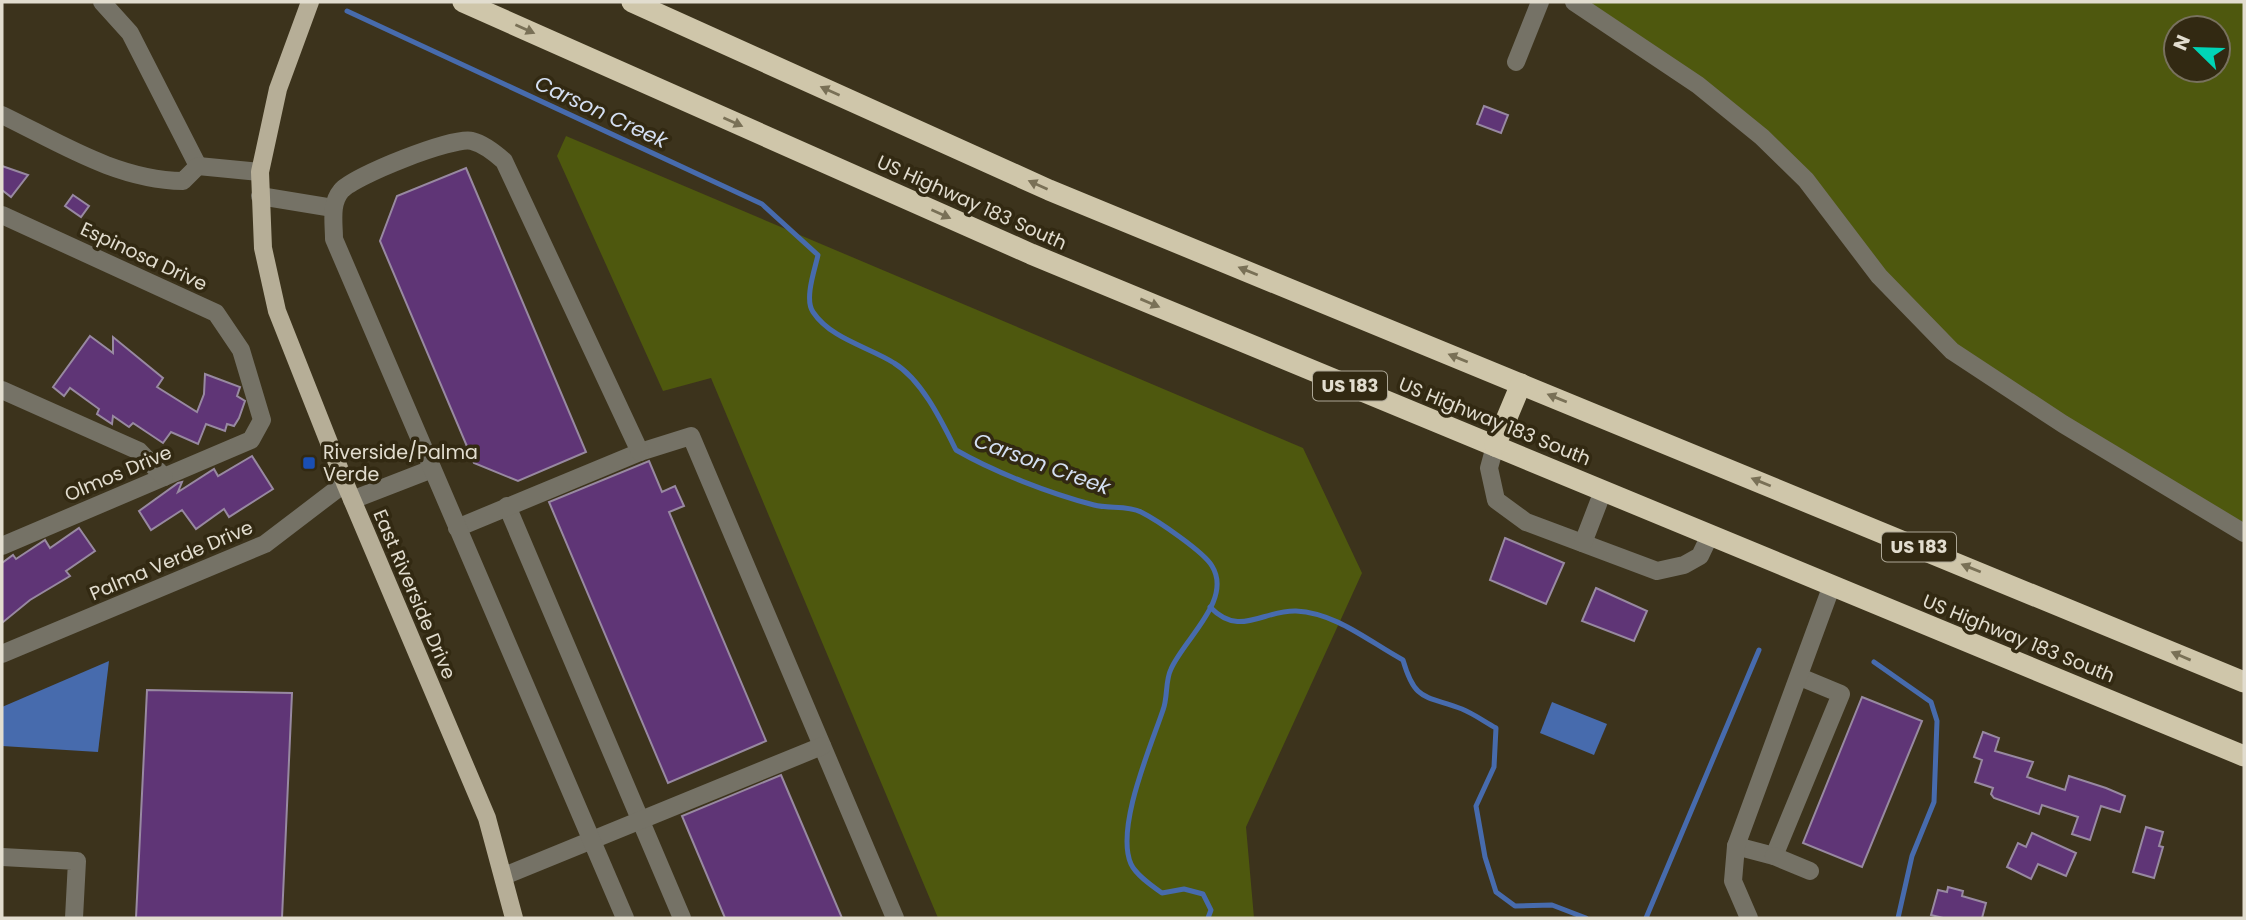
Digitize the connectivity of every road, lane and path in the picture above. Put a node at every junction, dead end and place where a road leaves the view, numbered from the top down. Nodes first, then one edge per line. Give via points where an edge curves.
1 (102, 2) edge
2 (310, 2) edge
3 (463, 2) edge
4 (632, 2) edge
5 (1540, 2) edge
6 (1574, 2) edge
7 (1516, 62) dead end
8 (2, 115) edge
9 (198, 166) junction
10 (260, 172) junction
11 (260, 196) junction
12 (333, 208) junction
13 (2, 215) edge
14 (1521, 384) junction
15 (2, 390) edge
16 (251, 440) joint
17 (1495, 446) junction
18 (640, 452) junction
19 (432, 469) junction
20 (163, 477) junction
21 (345, 483) junction
22 (1603, 491) junction
23 (352, 500) junction
24 (507, 506) junction
25 (457, 528) junction
26 (2244, 533) edge
27 (1710, 535) junction
28 (1583, 543) junction
29 (2, 546) edge
30 (1832, 585) junction
31 (2, 654) edge
32 (1800, 677) junction
33 (2244, 682) edge
34 (822, 746) junction
35 (2244, 756) edge
36 (640, 820) junction
37 (591, 840) junction
38 (1736, 846) junction
39 (1774, 856) junction
40 (2, 857) edge
41 (1810, 871) dead end
42 (504, 876) junction
43 (74, 918) edge
44 (514, 918) edge
45 (625, 918) edge
46 (682, 918) edge
47 (895, 918) edge
48 (1749, 918) edge

1 - 9 street via 130,33
2 - 10 main road, East Riverside Drive via 278,89
3 -> 17 highway, US Highway 183 South / US 183 via 1031,254
14 -> 4 highway, US 183 via 1049,190
5 - 7 street
6 - 26 street via 1698,85 1762,137 1806,180 1879,276 1952,351
8 - 9 street via 140,177 183,181
9 - 10 street
10 - 11 main road, East Riverside Drive
11 - 12 street
11 - 21 main road, East Riverside Drive via 263,248 277,311
12 - 18 street via 341,191 367,175 453,140 472,141 492,151 504,161
12 - 19 street via 334,239
13 - 16 street, Espinosa Drive via 216,313 241,350 262,420
14 - 17 highway
33 -> 14 highway, US 183
15 - 20 street via 139,451
16 - 20 street, Olmos Drive
17 - 22 highway, US Highway 183 South / US 183
17 - 28 street via 1489,468 1496,500 1526,522
18 - 24 street
18 - 34 street via 691,436
19 - 23 street
19 - 25 street
20 - 29 street, Olmos Drive
21 - 23 main road, East Riverside Drive
21 - 31 street, Palma Verde Drive via 265,544
22 - 27 highway, US Highway 183 South / US 183
22 - 28 street
23 - 42 main road, East Riverside Drive via 487,818
24 - 25 street
24 - 36 street
25 - 37 street
27 - 28 street via 1700,556 1657,571
27 - 30 highway, US Highway 183 South / US 183
30 - 32 street
30 - 35 highway, US Highway 183 South / US 183
32 - 38 street
32 - 39 street via 1841,694
34 - 36 street
34 - 47 street
36 - 37 street
36 - 46 street
37 - 42 street
37 - 45 street
38 - 39 street
38 - 48 street via 1733,881
39 - 41 street
40 - 43 street via 77,861
42 - 44 main road, East Riverside Drive

